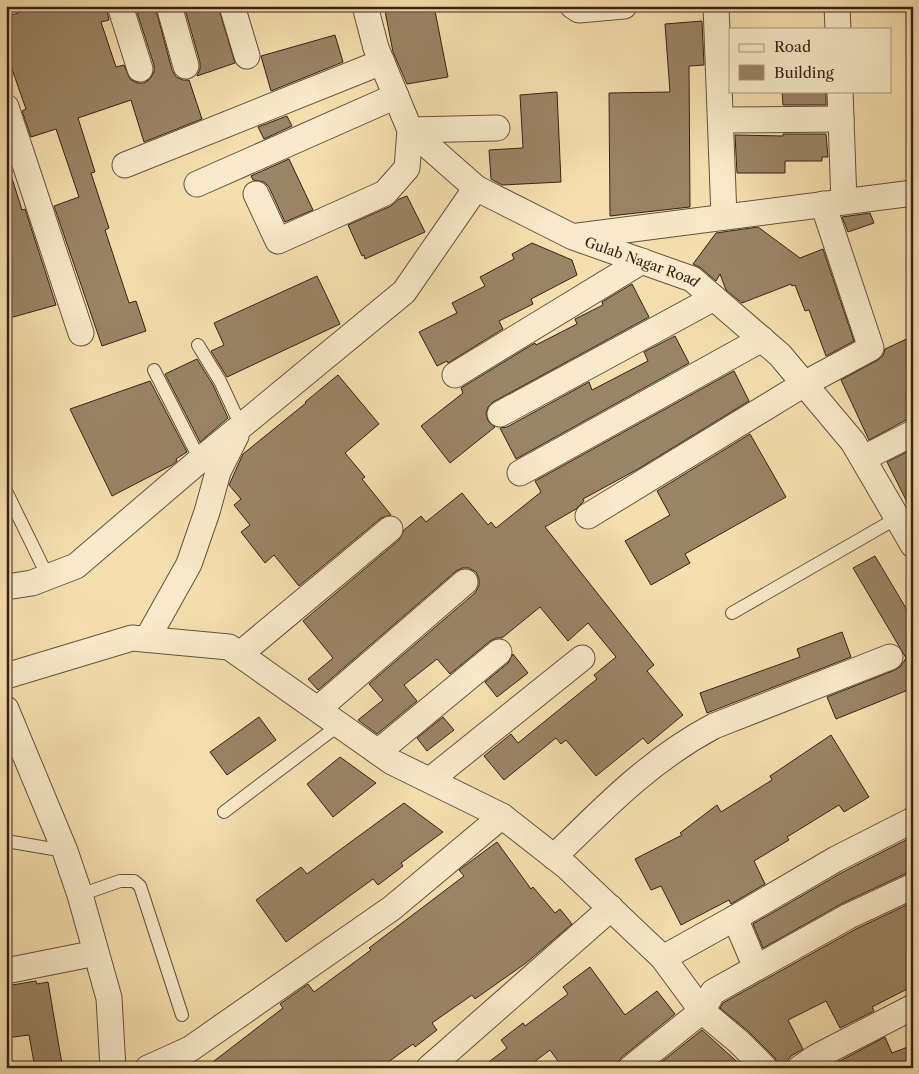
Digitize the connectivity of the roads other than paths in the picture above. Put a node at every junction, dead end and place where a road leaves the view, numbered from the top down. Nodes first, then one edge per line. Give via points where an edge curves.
1 (120, 6) edge
2 (169, 6) edge
3 (232, 6) edge
4 (365, 6) edge
5 (573, 6) edge
6 (624, 6) edge
7 (716, 6) edge
8 (837, 6) edge
9 (838, 28) edge
10 (247, 56) dead end
11 (382, 62) junction
12 (186, 66) dead end
13 (140, 69) dead end
14 (840, 92) edge
15 (396, 96) junction
16 (6, 107) edge
17 (841, 119) junction
18 (722, 120) junction
19 (497, 128) dead end
20 (410, 130) junction
21 (11, 134) edge
22 (125, 165) dead end
23 (197, 184) dead end
24 (476, 188) junction
25 (913, 193) edge
26 (256, 194) dead end
27 (833, 203) junction
28 (724, 217) junction
29 (573, 237) junction
30 (642, 261) junction
31 (714, 298) junction
32 (81, 333) dead end
33 (762, 340) junction
34 (198, 345) dead end
35 (154, 370) dead end
36 (455, 375) dead end
37 (804, 384) junction
38 (500, 414) dead end
39 (241, 426) junction
40 (913, 433) edge
41 (864, 458) junction
42 (200, 460) junction
43 (520, 474) dead end
44 (6, 491) edge
45 (588, 516) dead end
46 (897, 518) junction
47 (390, 529) dead end
48 (913, 545) edge
49 (48, 578) junction
50 (465, 582) dead end
51 (6, 587) edge
52 (732, 613) dead end
53 (147, 639) junction
54 (499, 652) dead end
55 (240, 654) junction
56 (890, 657) dead end
57 (582, 658) dead end
58 (6, 676) edge
59 (6, 709) edge
60 (318, 709) junction
61 (340, 725) junction
62 (378, 752) junction
63 (430, 780) junction
64 (224, 812) dead end
65 (502, 816) junction
66 (913, 820) edge
67 (6, 841) edge
68 (65, 851) junction
69 (554, 857) junction
70 (913, 886) edge
71 (80, 895) junction
72 (610, 908) junction
73 (735, 918) junction
74 (96, 953) junction
75 (663, 958) junction
76 (756, 968) junction
77 (6, 971) edge
78 (913, 1006) edge
79 (702, 1010) junction
80 (182, 1015) dead end
81 (113, 1068) edge
82 (148, 1068) edge
83 (429, 1068) edge
84 (631, 1068) edge
85 (765, 1068) edge
86 (800, 1068) edge

1 - 13 street
2 - 12 street
3 - 10 street
4 - 11 street, Gulab Nagar Road
5 - 6 street via 579,10
7 - 18 street
8 - 9 street
11 - 15 street, Gulab Nagar Road
11 - 22 street
14 - 17 street
15 - 20 street, Gulab Nagar Road
15 - 23 street
16 - 21 street
17 - 18 street
17 - 27 street
18 - 28 street
19 - 20 street
20 - 24 street, Gulab Nagar Road
20 - 26 street via 408,168 385,193 278,241
21 - 32 street
24 - 29 street, Gulab Nagar Road
24 - 39 street via 404,292
25 - 27 street
27 - 28 street
27 - 37 street via 871,348
28 - 29 street
29 - 30 street, Gulab Nagar Road
30 - 31 street, Gulab Nagar Road via 692,279
30 - 36 street
31 - 33 street, Gulab Nagar Road
31 - 38 street
33 - 37 street, Gulab Nagar Road via 780,355
33 - 43 street
34 - 39 lane via 220,381
35 - 42 lane
37 - 41 street, Gulab Nagar Road
37 - 45 street
39 - 42 street
39 - 53 street via 218,472 189,564
40 - 41 street
41 - 46 street, Gulab Nagar Road
42 - 49 street via 76,566
44 - 49 lane
46 - 48 street, Gulab Nagar Road
46 - 52 lane
47 - 55 street
49 - 51 street
50 - 60 street
53 - 55 street via 229,646
53 - 58 street via 132,638
54 - 62 street
55 - 60 street
56 - 69 street via 692,737 628,785
57 - 63 street
59 - 68 street
60 - 61 street
61 - 62 street
61 - 64 lane
62 - 63 street
63 - 65 street
65 - 69 street
65 - 82 street via 392,908 190,1049
66 - 73 street via 836,859
67 - 68 lane
68 - 71 street
69 - 72 street
70 - 76 street via 849,916
71 - 74 street
71 - 80 lane via 120,881 134,881 140,886
72 - 75 street
72 - 83 street
73 - 75 street
73 - 76 street
74 - 77 street
74 - 81 street via 109,998
75 - 79 street
76 - 79 street via 713,992
78 - 86 street
79 - 84 street
79 - 85 street

